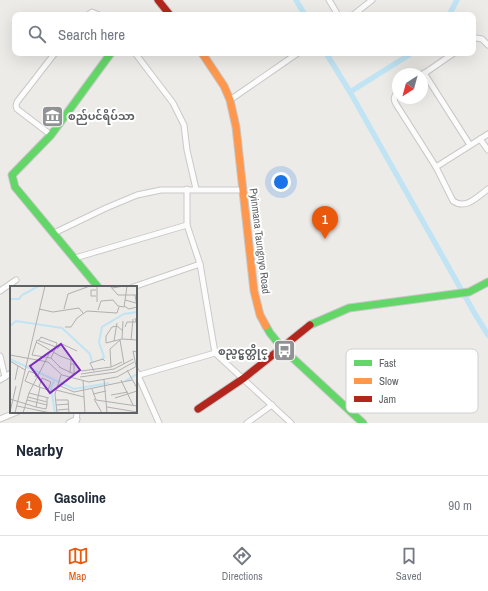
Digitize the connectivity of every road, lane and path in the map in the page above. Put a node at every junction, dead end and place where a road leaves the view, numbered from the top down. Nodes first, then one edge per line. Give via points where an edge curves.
1 (158, 0) edge
2 (329, 0) edge
3 (372, 0) edge
4 (168, 12) edge
5 (336, 12) edge
6 (357, 12) edge
7 (476, 38) edge
8 (488, 45) edge
9 (53, 56) edge
10 (109, 56) edge
11 (137, 56) edge
12 (204, 56) edge
13 (294, 56) edge
14 (450, 56) edge
15 (428, 71) edge
16 (428, 82) edge
17 (230, 100) junction
18 (396, 104) edge
19 (488, 134) edge
20 (51, 135) junction
21 (480, 139) junction
22 (470, 145) junction
23 (488, 150) edge
24 (436, 167) junction
25 (187, 189) junction
26 (196, 189) junction
27 (488, 189) edge
28 (242, 190) junction
29 (188, 225) junction
30 (54, 233) junction
31 (75, 258) junction
32 (200, 264) junction
33 (16, 280) dead end
34 (488, 282) edge
35 (97, 286) edge
36 (136, 286) edge
37 (0, 290) edge
38 (283, 349) junction
39 (215, 353) junction
40 (0, 356) edge
41 (10, 374) edge
42 (137, 374) edge
43 (5, 377) junction
44 (244, 378) junction
45 (0, 380) edge
46 (272, 405) junction
47 (346, 407) edge
48 (198, 409) dead end
49 (15, 413) edge
50 (352, 413) edge
51 (0, 419) edge
52 (76, 421) edge
53 (69, 423) edge
54 (159, 423) edge
55 (248, 423) edge
56 (290, 423) edge
57 (363, 423) edge

1 - 4 street
2 - 5 street
3 - 6 street
7 - 8 street via 482,39
9 - 20 street via 16,106
10 - 20 street
11 - 26 street via 173,103 184,125
12 - 17 street, Pyinmana Taungnyo Road
13 - 17 street
14 - 15 street
16 - 22 street
17 - 28 street, Pyinmana Taungnyo Road via 236,127
18 - 24 street
19 - 21 street
20 - 30 street via 14,172 12,180
21 - 22 street
21 - 23 street
22 - 24 street
24 - 27 street via 448,194 458,204 466,204
25 - 26 street
25 - 29 street
25 - 30 street via 161,190 137,195
26 - 28 street
28 - 38 street, Pyinmana Taungnyo Road via 254,291 260,315
29 - 31 street
29 - 32 street
30 - 31 street
31 - 35 street
32 - 36 street
32 - 39 street
33 - 37 street
34 - 38 street via 469,292 349,308 314,323
38 - 44 street
38 - 47 street, Pyinmana Taungnyo Road
39 - 42 street
39 - 44 street
40 - 43 street
41 - 43 street
42 - 54 street
43 - 45 street
44 - 46 street
44 - 48 street
46 - 55 street
46 - 56 street
49 - 51 street
50 - 57 street, Pyinmana Taungnyo Road
52 - 53 street

